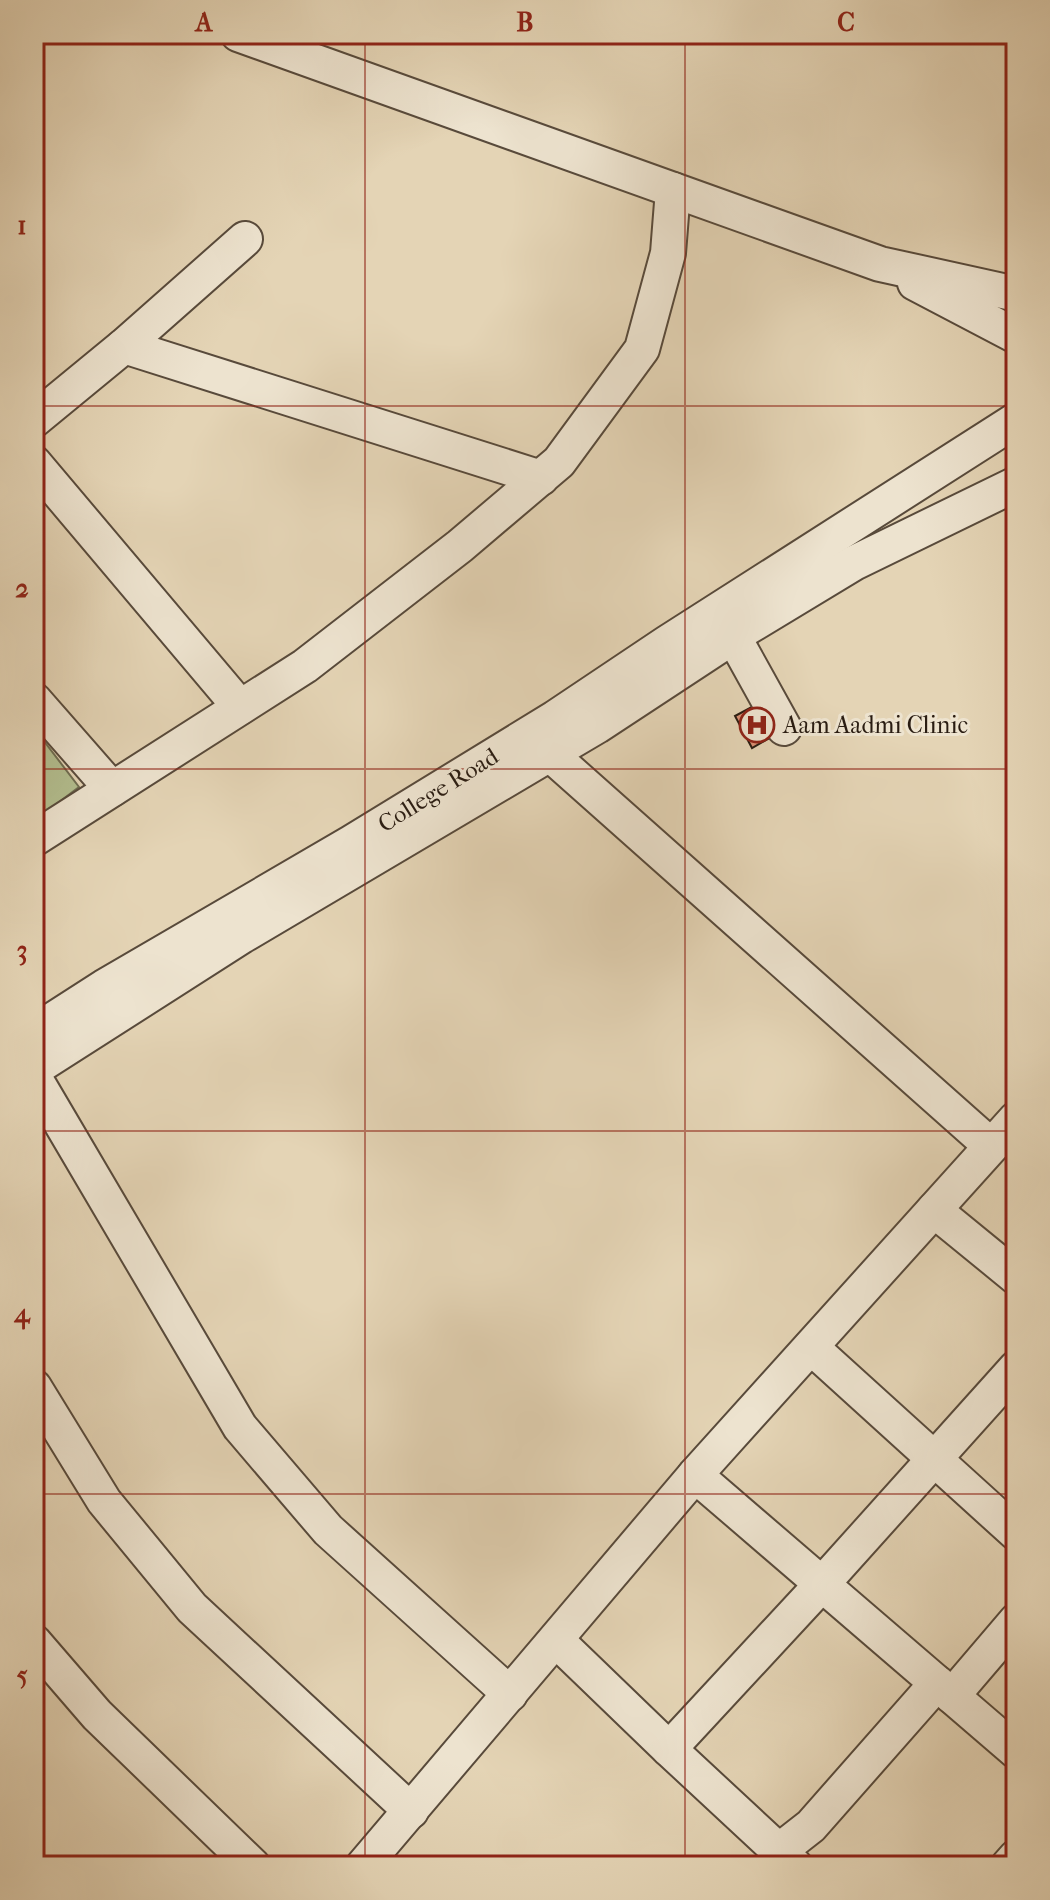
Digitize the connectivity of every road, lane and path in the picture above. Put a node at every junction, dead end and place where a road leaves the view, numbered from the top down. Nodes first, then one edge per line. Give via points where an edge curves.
1 (238, 34) edge
2 (673, 190) junction
3 (245, 239) dead end
4 (880, 264) junction
5 (1016, 294) edge
6 (1016, 336) edge
7 (124, 346) junction
8 (34, 420) edge
9 (1016, 420) edge
10 (34, 463) edge
11 (541, 478) junction
12 (1016, 484) edge
13 (733, 636) junction
14 (34, 700) edge
15 (240, 707) junction
16 (784, 728) dead end
17 (550, 754) junction
18 (112, 789) junction
19 (34, 839) edge
20 (34, 1032) edge
21 (34, 1069) edge
22 (34, 1077) edge
23 (1016, 1119) edge
24 (991, 1146) junction
25 (934, 1210) junction
26 (1016, 1277) edge
27 (811, 1347) junction
28 (1016, 1368) edge
29 (34, 1387) edge
30 (935, 1460) junction
31 (695, 1475) junction
32 (1016, 1533) edge
33 (822, 1584) junction
34 (1016, 1621) edge
35 (556, 1640) junction
36 (34, 1642) edge
37 (944, 1689) junction
38 (510, 1694) junction
39 (669, 1749) junction
40 (1016, 1751) edge
41 (411, 1811) junction
42 (1016, 1857) edge
43 (787, 1859) edge
44 (253, 1866) edge
45 (363, 1866) edge
46 (1008, 1866) edge

1 - 2 street
2 - 4 street
2 - 11 street via 668,253 642,349 559,462
3 - 7 street
4 - 5 street
4 - 6 street
7 - 8 street
7 - 11 street
9 - 20 street, College Road via 555,718
10 - 15 street
11 - 15 street via 305,666
12 - 13 street via 854,563
13 - 16 street
13 - 17 street
14 - 18 street
15 - 18 street
17 - 21 street via 242,936
17 - 24 street
18 - 19 street
22 - 38 street via 240,1427 328,1530
23 - 24 street
24 - 25 street
25 - 26 street
25 - 27 street
27 - 30 street
27 - 31 street
28 - 30 street
29 - 41 street via 104,1501 192,1608
30 - 32 street
30 - 33 street
31 - 33 street
31 - 35 street
33 - 37 street
33 - 39 street
34 - 37 street
35 - 38 street
35 - 39 street
36 - 44 street via 97,1715
37 - 40 street
37 - 43 street via 811,1826
38 - 41 street
39 - 43 street
41 - 45 street
42 - 46 street

